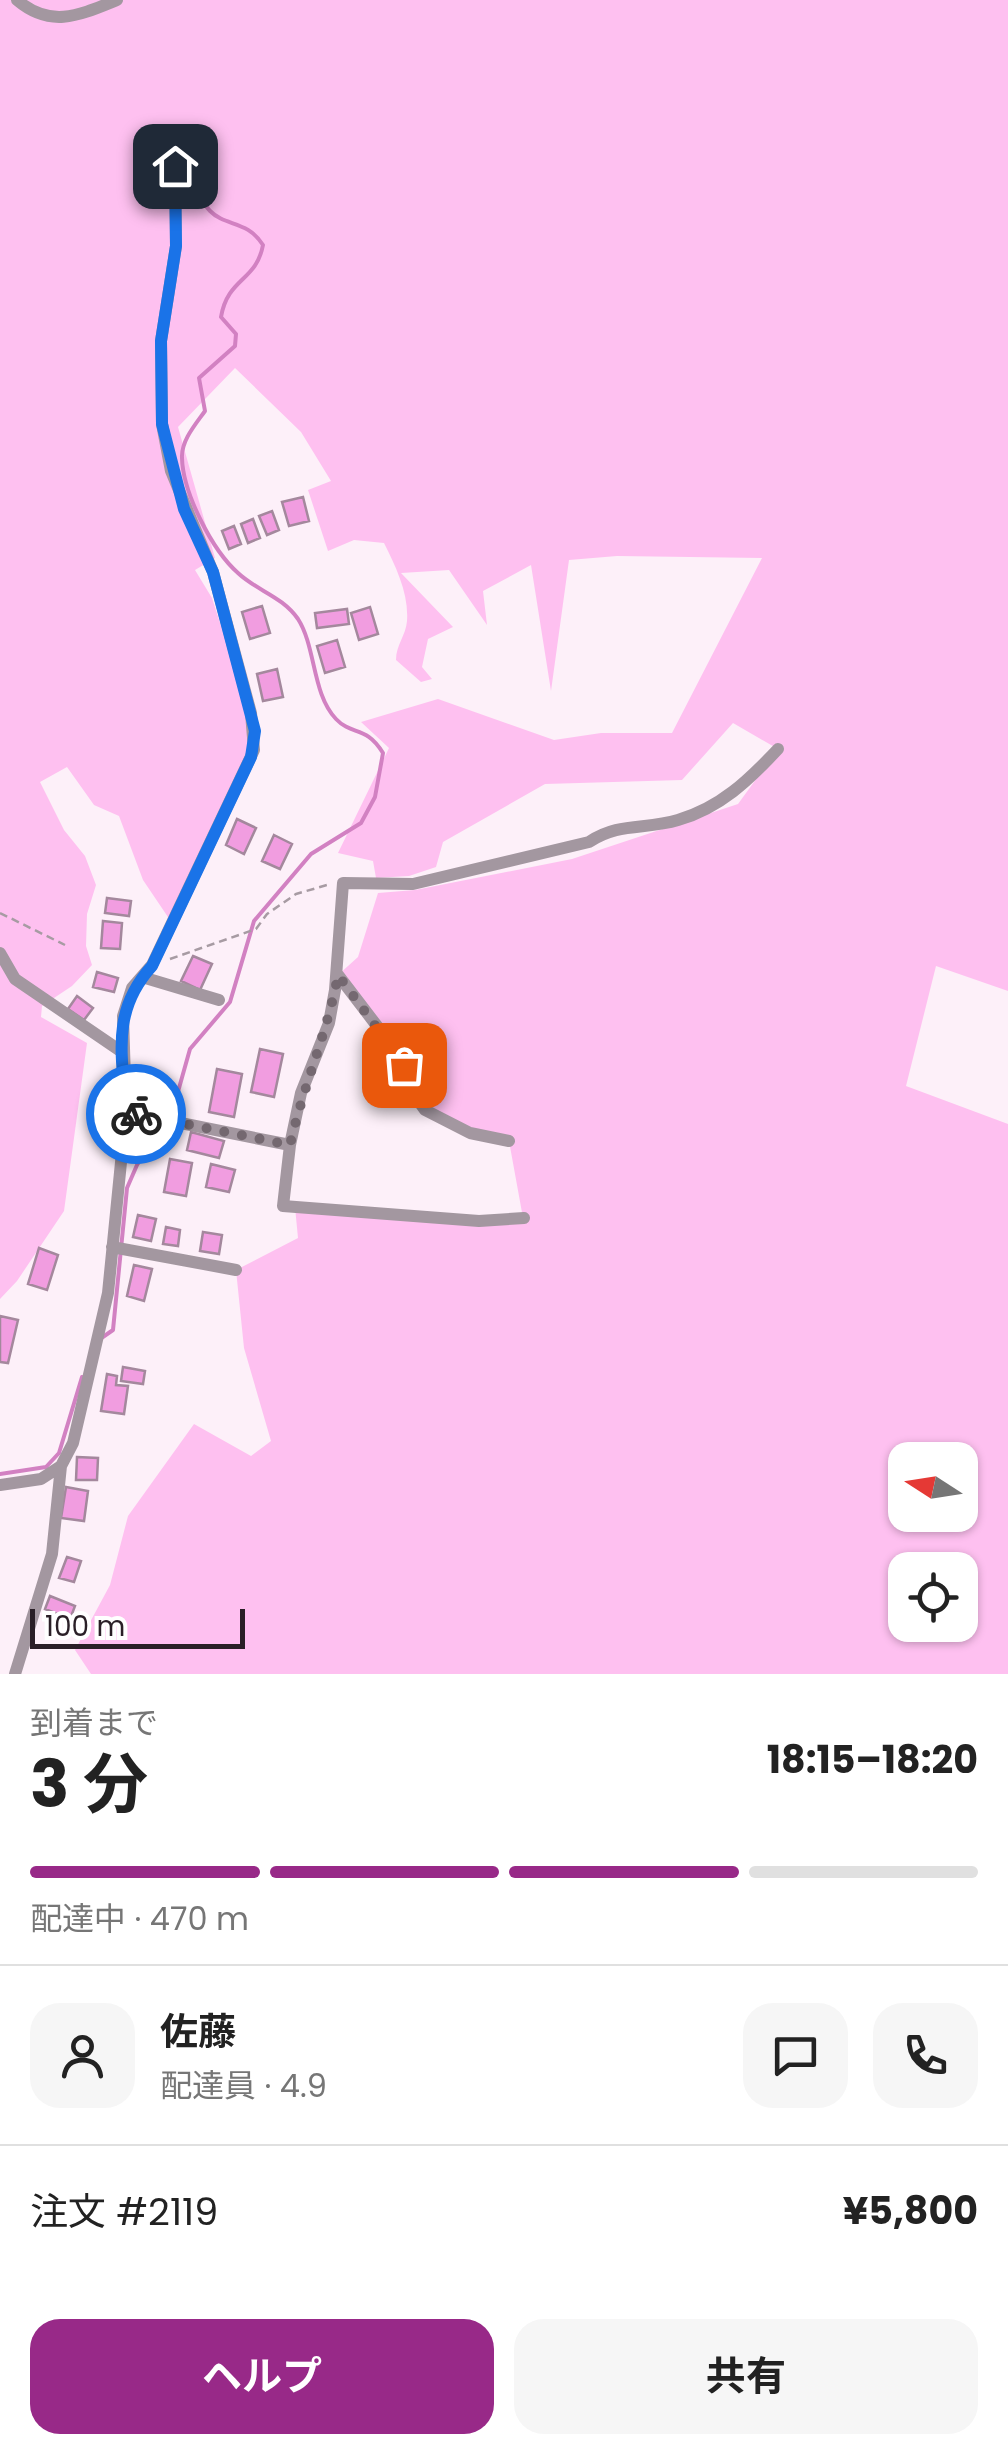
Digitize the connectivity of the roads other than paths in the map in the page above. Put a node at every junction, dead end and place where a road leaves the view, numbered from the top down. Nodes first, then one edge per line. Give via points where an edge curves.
1 (17, 0) edge
2 (117, 0) edge
3 (175, 166) dead end
4 (778, 749) dead end
5 (0, 953) edge
6 (338, 975) junction
7 (142, 977) junction
8 (219, 1000) dead end
9 (122, 1052) junction
10 (126, 1112) junction
11 (509, 1141) dead end
12 (290, 1145) junction
13 (524, 1218) dead end
14 (112, 1247) junction
15 (236, 1270) dead end
16 (60, 1466) junction
17 (0, 1486) edge
18 (14, 1674) edge

1 - 2 street via 54,19
3 - 7 street via 176,246 161,341 162,424 184,509 213,572 255,731 254,750
4 - 6 street via 740,788 676,821 608,830 589,842 413,884 343,883
5 - 9 street via 15,979
6 - 11 street via 403,1060 425,1110 470,1132
6 - 12 street
7 - 8 street
7 - 9 street via 122,1016
9 - 10 street
10 - 12 street
10 - 14 street
12 - 13 street via 284,1206 479,1221
14 - 15 street
14 - 16 street via 95,1356 73,1443
16 - 17 street via 41,1479
16 - 18 street via 52,1554

